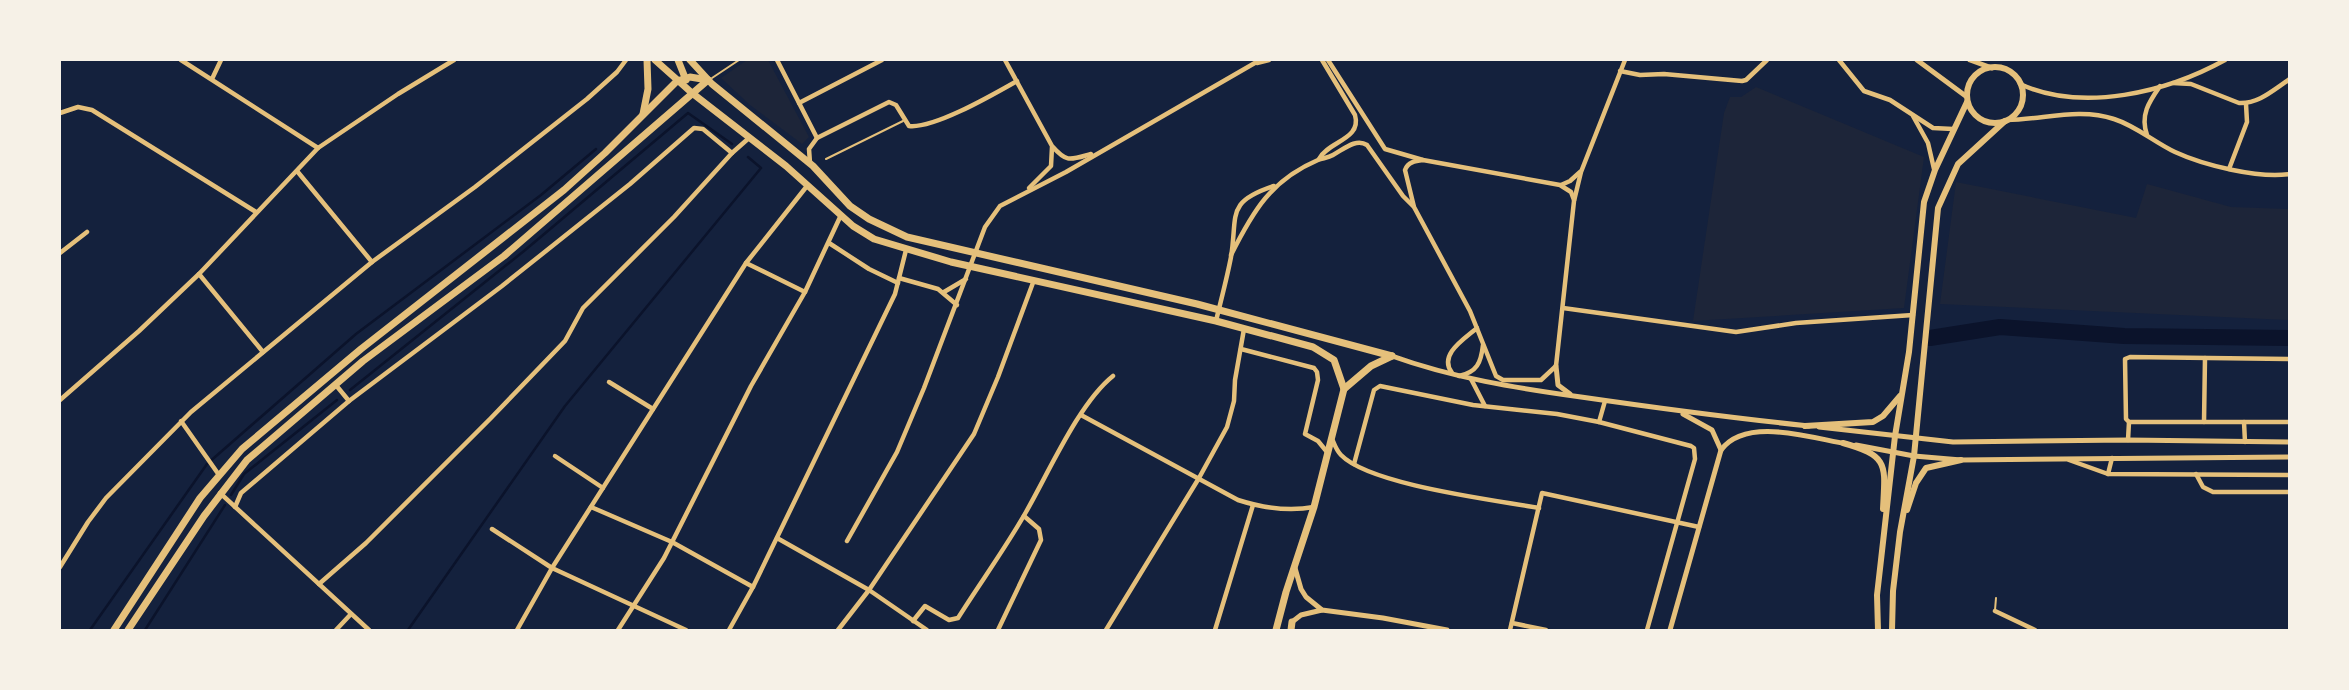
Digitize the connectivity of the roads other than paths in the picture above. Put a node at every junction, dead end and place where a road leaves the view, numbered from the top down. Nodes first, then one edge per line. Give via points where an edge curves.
1 (181, 60) edge
2 (220, 60) edge
3 (454, 60) edge
4 (626, 60) edge
5 (647, 60) edge
6 (655, 60) edge
7 (678, 60) edge
8 (690, 60) edge
9 (739, 60) edge
10 (777, 60) edge
11 (882, 60) edge
12 (1005, 60) edge
13 (1269, 60) edge
14 (1322, 60) edge
15 (1328, 60) edge
16 (1625, 60) edge
17 (1767, 60) edge
18 (1839, 60) edge
19 (1917, 60) edge
20 (1970, 60) edge
21 (2225, 60) edge
22 (1258, 61) edge
23 (1992, 68) junction
24 (1620, 71) junction
25 (212, 79) junction
26 (681, 79) junction
27 (2290, 79) edge
28 (708, 80) junction
29 (1017, 81) junction
30 (2168, 83) junction
31 (2020, 84) junction
32 (2160, 86) junction
33 (692, 93) junction
34 (1967, 99) junction
35 (799, 103) junction
36 (2246, 104) junction
37 (60, 113) edge
38 (1912, 114) junction
39 (643, 115) junction
40 (905, 120) junction
41 (2006, 120) junction
42 (1953, 129) junction
43 (2147, 136) junction
44 (751, 137) junction
45 (817, 138) junction
46 (1052, 146) junction
47 (318, 148) junction
48 (1098, 152) junction
49 (732, 153) junction
50 (826, 159) dead end
51 (1319, 159) junction
52 (1423, 160) junction
53 (810, 163) junction
54 (2229, 169) junction
55 (296, 170) junction
56 (1935, 170) junction
57 (1580, 172) junction
58 (2290, 174) edge
59 (1278, 184) junction
60 (1560, 185) junction
61 (807, 186) junction
62 (1027, 191) junction
63 (1574, 201) junction
64 (1413, 207) junction
65 (256, 212) junction
66 (841, 215) junction
67 (1921, 230) junction
68 (1936, 231) junction
69 (87, 232) dead end
70 (829, 243) junction
71 (906, 250) junction
72 (60, 253) edge
73 (975, 254) junction
74 (1231, 255) junction
75 (372, 262) junction
76 (746, 263) junction
77 (969, 272) junction
78 (200, 274) junction
79 (1035, 279) junction
80 (899, 280) junction
81 (805, 292) junction
82 (944, 292) junction
83 (957, 305) junction
84 (1563, 308) junction
85 (1218, 309) junction
86 (1913, 315) junction
87 (1216, 321) junction
88 (1244, 328) junction
89 (1477, 328) junction
90 (1483, 345) junction
91 (1241, 349) junction
92 (263, 352) junction
93 (1392, 356) junction
94 (2205, 358) junction
95 (2290, 359) edge
96 (1556, 366) junction
97 (1456, 375) junction
98 (1113, 376) dead end
99 (1471, 379) junction
100 (609, 382) dead end
101 (335, 384) junction
102 (1343, 389) junction
103 (1902, 394) junction
104 (1580, 397) junction
105 (60, 400) edge
106 (349, 401) junction
107 (1605, 401) junction
108 (1485, 407) junction
109 (653, 409) junction
110 (1677, 411) junction
111 (1081, 415) junction
112 (181, 421) junction
113 (1599, 422) junction
114 (2129, 422) junction
115 (2204, 422) junction
116 (2244, 422) junction
117 (2290, 422) edge
118 (1805, 426) junction
119 (1895, 436) junction
120 (1330, 437) junction
121 (1916, 439) junction
122 (2128, 440) junction
123 (2245, 442) junction
124 (2290, 442) edge
125 (1843, 443) junction
126 (1721, 450) junction
127 (1893, 451) junction
128 (1327, 452) junction
129 (555, 456) dead end
130 (1914, 456) junction
131 (2290, 457) edge
132 (2064, 458) junction
133 (2112, 458) junction
134 (1961, 460) junction
135 (1354, 464) junction
136 (218, 473) junction
137 (2108, 474) junction
138 (2196, 474) junction
139 (2290, 475) edge
140 (1199, 478) junction
141 (603, 488) junction
142 (2290, 492) edge
143 (220, 493) junction
144 (1253, 505) junction
145 (235, 507) junction
146 (591, 507) junction
147 (1314, 507) junction
148 (1539, 508) junction
149 (1024, 516) junction
150 (1676, 523) junction
151 (1699, 527) junction
152 (492, 529) dead end
153 (1900, 532) junction
154 (776, 538) junction
155 (847, 541) dead end
156 (671, 542) junction
157 (1881, 560) junction
158 (60, 567) edge
159 (552, 568) junction
160 (1295, 568) junction
161 (319, 584) junction
162 (753, 587) junction
163 (869, 590) junction
164 (1996, 598) dead end
165 (634, 606) junction
166 (1321, 610) junction
167 (1995, 611) joint
168 (351, 614) junction
169 (913, 621) junction
170 (1511, 623) junction
171 (1291, 626) edge
172 (1434, 629) edge
173 (114, 631) edge
174 (128, 631) edge
175 (336, 631) edge
176 (369, 631) edge
177 (517, 631) edge
178 (618, 631) edge
179 (686, 631) edge
180 (729, 631) edge
181 (838, 631) edge
182 (927, 631) edge
183 (998, 631) edge
184 (1106, 631) edge
185 (1215, 631) edge
186 (1276, 631) edge
187 (1447, 631) edge
188 (1510, 631) edge
189 (1546, 631) edge
190 (1647, 631) edge
191 (1670, 631) edge
192 (1878, 631) edge
193 (1892, 631) edge
194 (2035, 631) edge

1 - 25 street
2 - 25 street
3 - 47 street
4 - 75 street via 587,99
5 - 39 main road
6 - 26 main road
7 - 26 main road
8 - 28 main road
9 - 28 lane
10 - 35 street
11 - 35 street
12 - 29 street
13 - 22 street
14 - 51 street via 1357,122 1350,135
15 - 52 street via 1380,144
16 - 24 street
17 - 24 street via 1742,81
18 - 38 street via 1864,91
19 - 34 street
20 - 23 street
21 - 30 street
22 - 48 street
23 - 31 main road via 2007,70
23 - 34 main road via 1975,75
24 - 57 street
25 - 47 street
26 - 28 main road
26 - 33 main road
26 - 39 main road
27 - 36 street
28 - 33 main road
28 - 53 main road
29 - 40 street via 929,123 912,127
29 - 46 street
30 - 32 street
30 - 36 street via 2191,84
31 - 32 street via 2073,97 2118,95
31 - 41 main road via 2022,101
32 - 43 street via 2147,106
33 - 44 main road
33 - 101 main road via 504,256
34 - 41 main road via 1977,117 1986,122
34 - 42 main road
35 - 45 street
36 - 54 street via 2247,122
37 - 65 street via 78,107 92,110
38 - 42 street via 1933,128
38 - 56 street via 1928,143
39 - 136 main road via 564,190 275,420
40 - 45 street via 889,102
40 - 50 lane
41 - 43 street via 2092,114 2122,122
41 - 68 main road via 1958,164 1938,208
42 - 56 main road
43 - 54 street via 2176,153
44 - 49 street
44 - 61 main road
45 - 53 street via 809,149
46 - 48 street via 1065,159
46 - 62 street via 1051,166
47 - 55 street
48 - 62 street
49 - 106 street via 703,129 694,128 502,286
49 - 161 street via 583,308 565,341 491,419
51 - 59 street
51 - 64 street via 1362,142
52 - 60 street
52 - 64 street via 1405,170
53 - 73 main road via 850,206 869,219 907,237
54 - 58 street
55 - 65 street
55 - 75 street
56 - 67 main road
57 - 60 street
57 - 63 street
59 - 74 street via 1256,207
59 - 74 street via 1247,197 1239,206
60 - 63 street via 1571,192
61 - 66 main road
61 - 76 street
62 - 73 street via 991,216
63 - 84 street
64 - 89 street
65 - 78 street
66 - 70 street
66 - 71 main road via 863,234
67 - 68 main road
67 - 86 main road
68 - 121 main road
69 - 72 street
70 - 80 street via 869,269
70 - 81 street
71 - 77 main road
71 - 80 street
73 - 77 street
73 - 85 main road
74 - 85 street
75 - 92 street
76 - 81 street
76 - 109 street
77 - 79 main road
77 - 82 street
77 - 83 street
78 - 92 street
78 - 105 street
79 - 87 main road
79 - 163 street via 974,435
80 - 82 street
80 - 154 street
81 - 156 street
82 - 83 street
83 - 155 street via 897,452
84 - 86 street via 1737,332
84 - 96 street
85 - 87 street
85 - 93 main road
86 - 103 main road
87 - 88 main road
88 - 91 street
88 - 102 main road via 1325,352 1337,364
89 - 90 street
89 - 97 street via 1450,353 1448,369
90 - 96 street via 1493,372 1503,380 1538,381
90 - 97 street via 1478,367
91 - 128 street via 1314,368 1318,380 1305,434
91 - 140 street via 1227,427
92 - 112 street
93 - 97 street
93 - 102 main road
94 - 95 street
94 - 114 street via 2125,359
94 - 115 street
96 - 104 street via 1560,388
97 - 99 street
98 - 111 street
99 - 104 street
99 - 108 street
100 - 109 street
101 - 106 street
101 - 143 main road via 247,460
102 - 120 main road
103 - 118 main road via 1873,422
103 - 119 main road
104 - 107 street
106 - 145 street via 241,493
107 - 110 street
107 - 113 street
108 - 113 street
108 - 135 street via 1388,386 1376,388
109 - 141 street
110 - 118 street
110 - 126 street via 1712,430
111 - 140 street
111 - 149 street
112 - 136 street
112 - 158 street via 106,498
113 - 150 street via 1694,448 1695,459
114 - 115 street
114 - 122 street
115 - 116 street
116 - 117 street
116 - 123 street
118 - 119 street
119 - 121 street
119 - 127 main road
120 - 128 main road
120 - 135 street via 1341,455
121 - 122 street
121 - 130 main road
122 - 123 street
123 - 124 street
125 - 126 street via 1752,431 1732,438
125 - 127 street
125 - 157 main road via 1869,450 1882,465
126 - 151 street
127 - 130 street
127 - 157 main road
128 - 147 main road
129 - 141 street
130 - 134 street
130 - 153 main road
131 - 133 street
132 - 133 street
132 - 134 street
132 - 137 street
133 - 137 street
134 - 153 main road via 1930,466 1923,472
135 - 148 street via 1379,476
136 - 173 main road
137 - 138 street
138 - 139 street
138 - 142 street via 2203,487 2213,492
140 - 144 street
140 - 184 street
141 - 146 street
143 - 145 street
143 - 174 main road
144 - 147 street via 1296,511
144 - 185 street
145 - 161 street
146 - 156 street
146 - 159 street
147 - 160 main road
148 - 150 street via 1542,493
148 - 170 street
149 - 169 street via 958,618 949,620 925,606
149 - 183 street via 1039,529 1041,540
150 - 151 street
150 - 190 street
151 - 191 street
152 - 159 street
153 - 193 main road
154 - 162 street
154 - 163 street
156 - 162 street
156 - 165 street
157 - 192 main road
159 - 165 street
159 - 177 street
160 - 166 street via 1301,589
160 - 186 main road
161 - 168 street
162 - 180 street
163 - 169 street
163 - 181 street
164 - 167 lane
165 - 178 street
165 - 179 street
166 - 171 street via 1301,615
166 - 172 street
167 - 194 street
168 - 175 street
168 - 176 street
169 - 182 street
170 - 188 street
170 - 189 street
172 - 187 street

